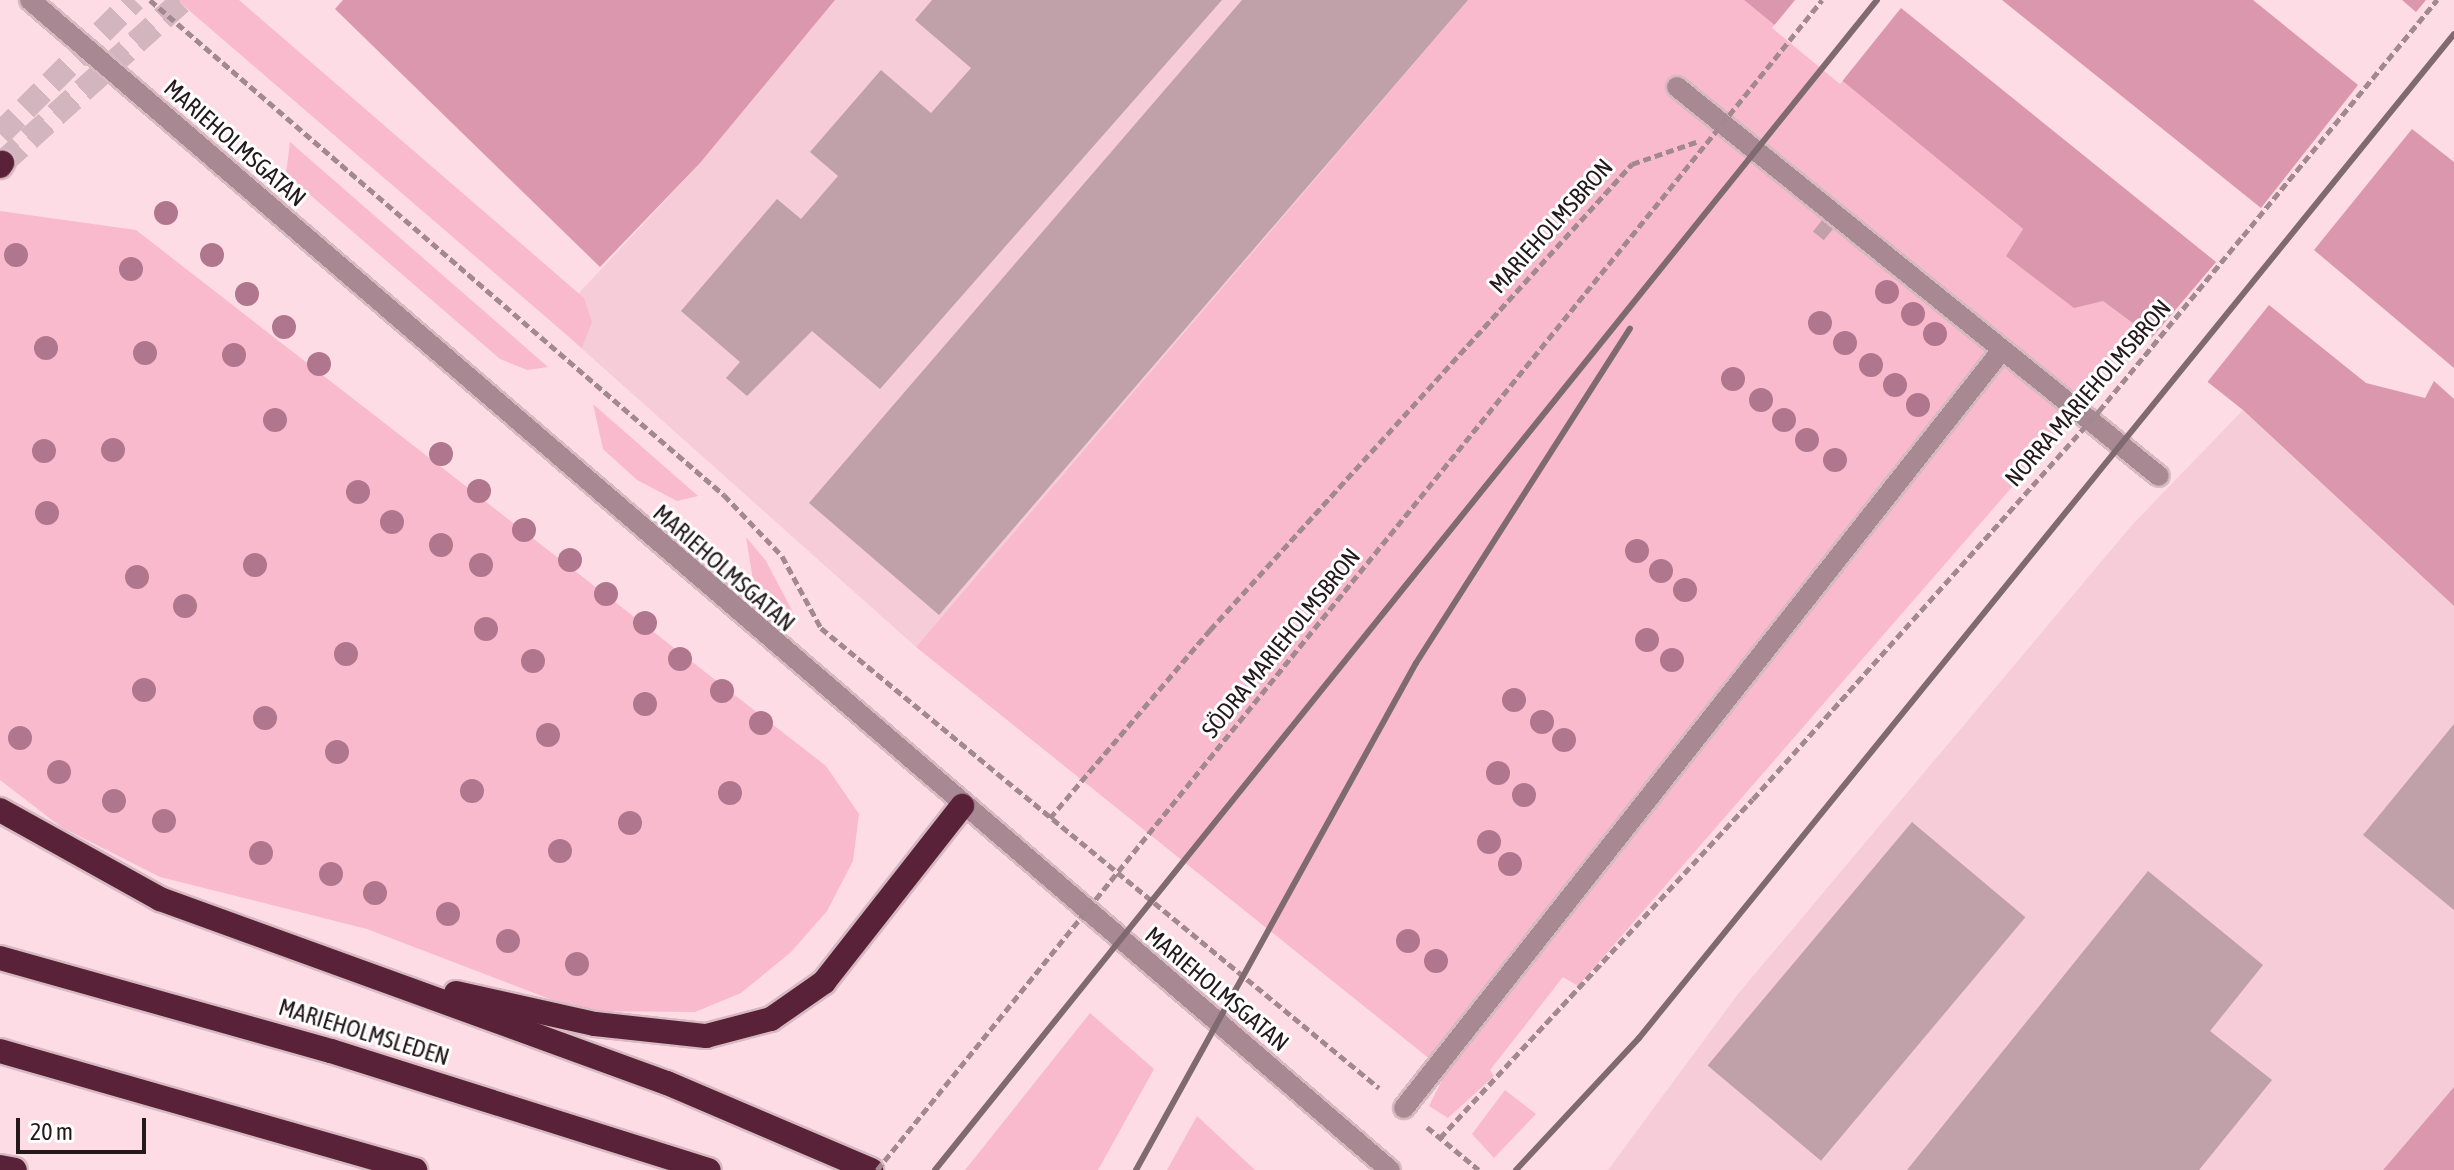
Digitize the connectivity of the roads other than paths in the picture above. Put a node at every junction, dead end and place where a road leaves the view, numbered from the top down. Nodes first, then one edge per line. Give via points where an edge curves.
1 (30, 0) edge
2 (1677, 87) dead end
3 (2002, 350) junction
4 (2159, 476) dead end
5 (962, 806) junction
6 (0, 810) edge
7 (0, 958) edge
8 (362, 973) junction
9 (0, 1051) edge
10 (1404, 1108) road end
11 (0, 1167) edge
12 (15, 1170) edge
13 (415, 1170) edge
14 (709, 1170) edge
15 (874, 1170) edge
16 (1390, 1170) edge

1 - 5 street, MARIEHOLMSGATAN
2 - 3 street
3 - 4 street
3 - 10 street
5 - 8 highway via 824,982 771,1019 706,1036 595,1024
5 - 16 street, MARIEHOLMSGATAN
6 - 8 highway via 160,899
7 - 14 highway, MARIEHOLMSLEDEN via 346,1055
8 - 15 highway via 681,1088
9 - 13 highway
11 - 12 highway

